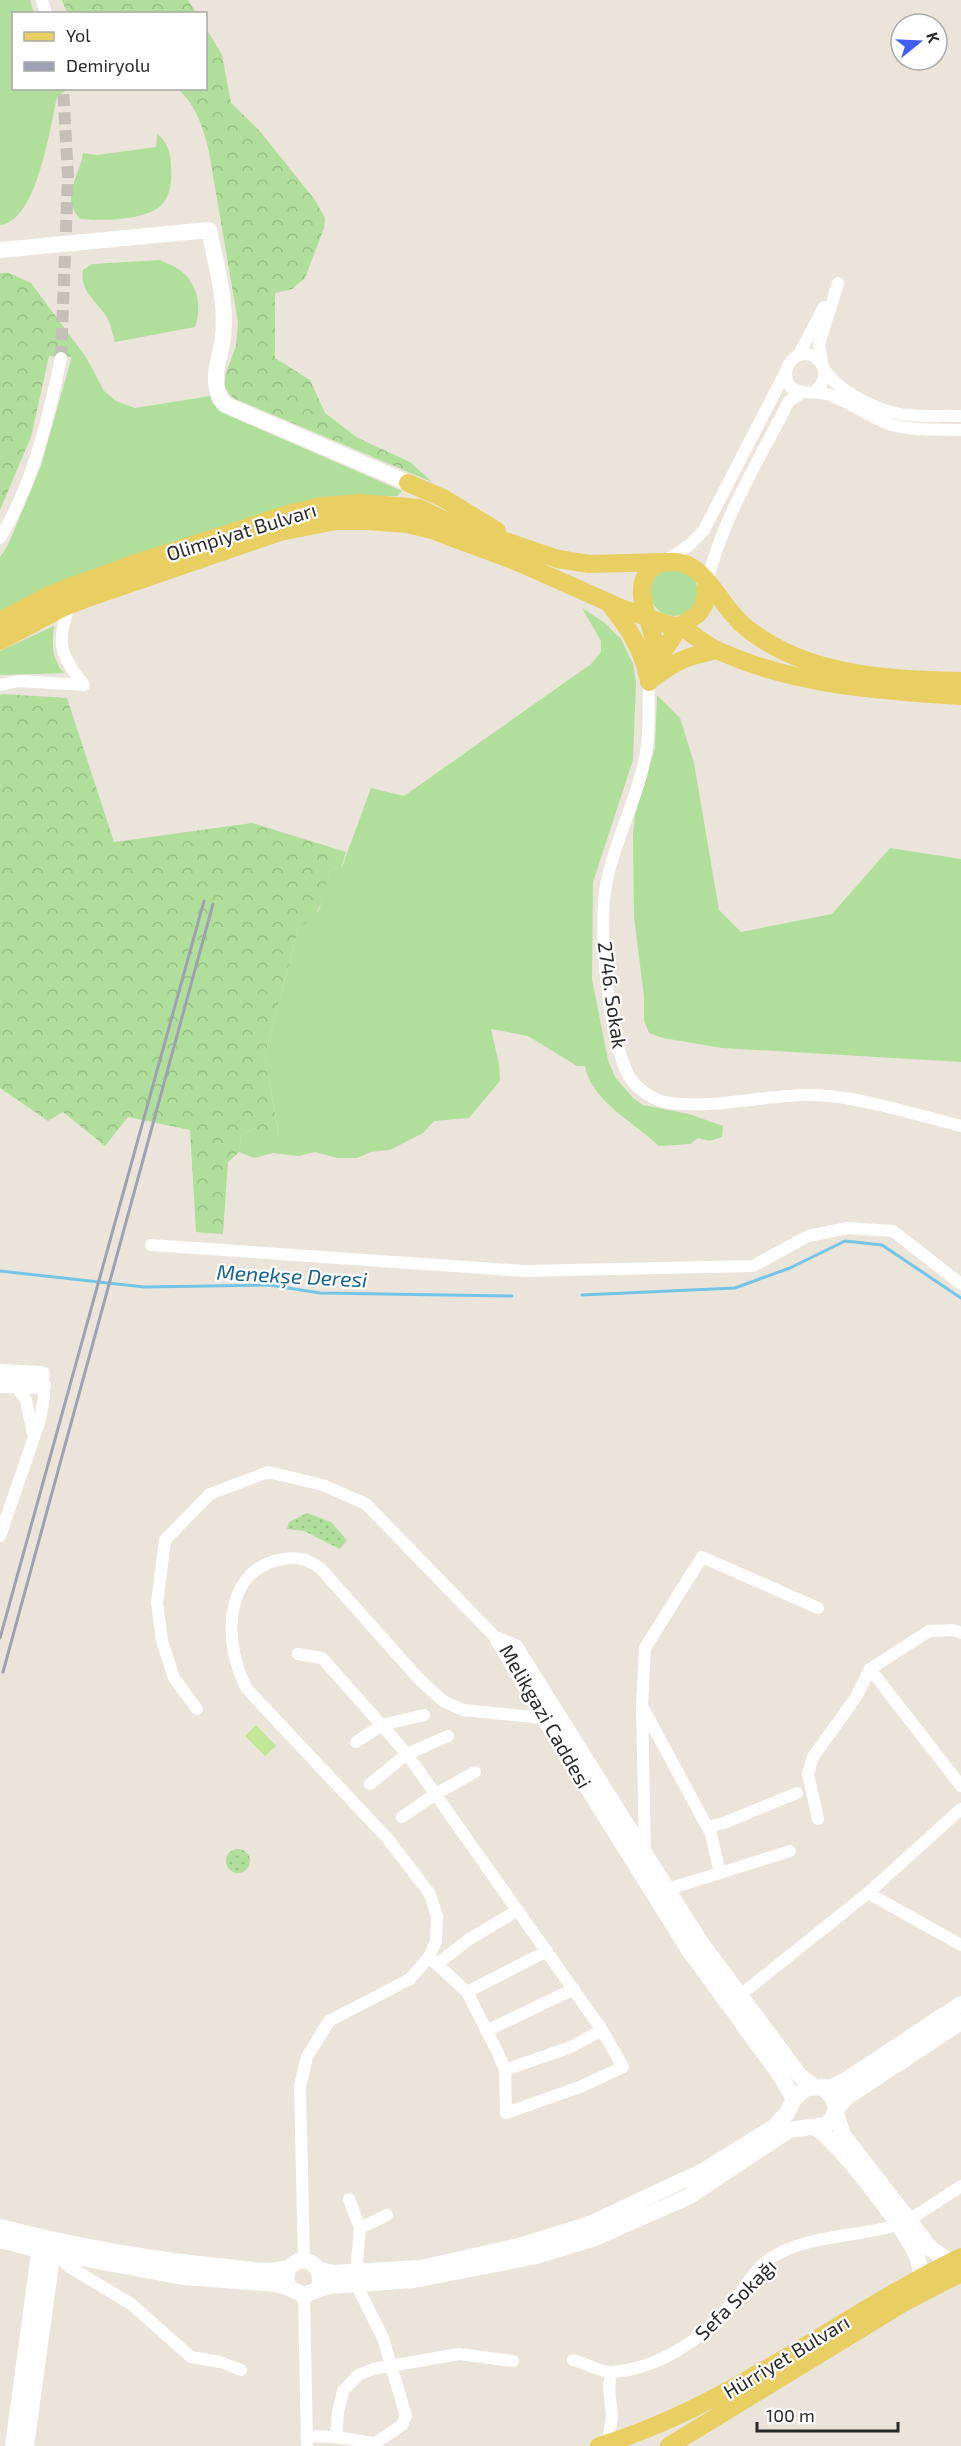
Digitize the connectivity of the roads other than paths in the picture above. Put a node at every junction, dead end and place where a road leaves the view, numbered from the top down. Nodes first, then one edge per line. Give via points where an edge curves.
1 (0, 250) edge
2 (798, 356) junction
3 (61, 358) tunnel mouth
4 (823, 366) junction
5 (786, 371) junction
6 (809, 392) junction
7 (961, 416) edge
8 (961, 430) edge
9 (408, 483) junction
10 (404, 507) junction
11 (446, 521) junction
12 (0, 538) edge
13 (464, 541) junction
14 (518, 545) junction
15 (664, 562) junction
16 (707, 582) junction
17 (608, 602) junction
18 (70, 604) junction
19 (649, 617) junction
20 (0, 621) edge
21 (680, 626) junction
22 (0, 641) edge
23 (717, 650) junction
24 (961, 681) edge
25 (649, 682) junction
26 (0, 685) edge
27 (961, 696) edge
28 (961, 1126) edge
29 (151, 1245) dead end
30 (961, 1284) edge
31 (0, 1372) edge
32 (43, 1380) junction
33 (7, 1385) edge
34 (33, 1435) junction
35 (0, 1536) edge
36 (818, 1608) dead end
37 (961, 1633) edge
38 (498, 1640) joint
39 (298, 1654) dead end
40 (870, 1669) junction
41 (642, 1705) junction
42 (197, 1709) dead end
43 (424, 1715) dead end
44 (550, 1715) junction
45 (382, 1725) junction
46 (448, 1736) dead end
47 (356, 1742) dead end
48 (406, 1754) junction
49 (475, 1772) dead end
50 (370, 1784) dead end
51 (961, 1786) edge
52 (797, 1793) dead end
53 (434, 1795) junction
54 (961, 1809) edge
55 (402, 1817) dead end
56 (818, 1819) dead end
57 (708, 1827) junction
58 (790, 1851) dead end
59 (640, 1856) junction
60 (720, 1873) junction
61 (668, 1889) junction
62 (868, 1893) junction
63 (518, 1910) junction
64 (961, 1945) edge
65 (547, 1951) junction
66 (433, 1961) junction
67 (574, 1989) junction
68 (467, 1992) junction
69 (740, 1996) junction
70 (961, 2004) edge
71 (961, 2022) edge
72 (602, 2030) junction
73 (486, 2031) junction
74 (505, 2070) junction
75 (819, 2087) junction
76 (794, 2101) junction
77 (836, 2111) junction
78 (811, 2127) junction
79 (961, 2186) edge
80 (349, 2199) dead end
81 (387, 2215) dead end
82 (903, 2221) junction
83 (0, 2227) edge
84 (360, 2228) junction
85 (0, 2240) edge
86 (47, 2245) junction
87 (311, 2264) junction
88 (958, 2264) edge
89 (288, 2268) junction
90 (922, 2277) junction
91 (356, 2278) junction
92 (304, 2291) junction
93 (573, 2360) dead end
94 (513, 2361) dead end
95 (392, 2367) junction
96 (241, 2370) dead end
97 (611, 2372) junction
98 (336, 2437) junction
99 (307, 2441) edge
100 (372, 2445) edge
101 (606, 2445) edge
102 (13, 2446) edge
103 (26, 2446) edge
104 (669, 2446) edge

1 - 9 main road via 209,230 224,313 222,345 215,370 218,395 224,404
2 - 4 street via 812,355
2 - 4 street via 838,283 819,344
2 - 5 street
3 - 12 street via 34,460
4 - 6 street via 823,382
4 - 7 street via 840,387 896,414
5 - 6 street via 788,383 797,391
5 - 15 street via 704,530
6 - 8 street via 830,394 893,425
6 - 16 street via 789,401 736,502 715,549
9 - 10 main road via 412,492
9 - 11 main road
9 - 14 main road via 468,511
10 - 11 main road, Olimpiyat Bulvarı via 419,508
10 - 20 main road, Olimpiyat Bulvarı via 361,503 321,506 285,515 66,589
11 - 13 main road
11 - 14 main road, Olimpiyat Bulvarı
13 - 17 main road, Olimpiyat Bulvarı
13 - 18 main road, Olimpiyat Bulvarı via 407,524 336,521 280,532
14 - 15 main road, Olimpiyat Bulvarı via 558,559 589,564
15 - 16 main road via 688,563
15 - 19 main road via 648,572 644,582 643,605
16 - 21 main road via 704,605
16 - 24 main road via 738,620 787,653 860,674
17 - 19 main road, Olimpiyat Bulvarı
17 - 25 main road via 640,649
18 - 22 main road, Olimpiyat Bulvarı
18 - 26 street via 61,627 64,658 84,685 19,681
19 - 21 main road
19 - 25 main road via 655,652
21 - 23 main road
21 - 25 main road via 660,655
23 - 25 main road via 671,664
23 - 27 main road via 796,676 872,691
25 - 28 street, 2746. Sokak via 647,747 606,886 604,923 613,1020 630,1077 646,1093 668,1102 722,1103 821,1096
29 - 30 street via 525,1271 718,1267 753,1266 808,1236 848,1228 893,1231
31 - 32 main road
32 - 33 main road
32 - 34 street via 40,1420
33 - 34 street via 26,1400
34 - 35 street
36 - 41 street via 702,1557 645,1648
37 - 40 street via 929,1631
38 - 42 street via 366,1504 323,1485 268,1472 210,1494 165,1540 157,1603 162,1641 174,1678
38 - 44 main road, Melikgazi Caddesi via 515,1647
39 - 45 street via 322,1658
40 - 51 street
40 - 56 street via 856,1697 813,1757 808,1774
41 - 57 street
41 - 59 street
43 - 45 street
44 - 59 main road, Melikgazi Caddesi
44 - 66 street via 464,1710 443,1701 311,1562 289,1558 266,1564 250,1574 237,1593 232,1608 234,1647 247,1689 419,1876 437,1916
45 - 47 street
45 - 48 street
46 - 48 street
48 - 50 street
48 - 53 street
49 - 53 street
52 - 57 street
53 - 55 street
53 - 63 street
54 - 62 street
57 - 60 street
58 - 60 street
59 - 61 main road, Melikgazi Caddesi
59 - 76 main road, Melikgazi Caddesi via 689,1950 780,2075
60 - 61 street
61 - 69 main road, Melikgazi Caddesi
62 - 64 street
62 - 69 street
63 - 65 street
63 - 66 street
65 - 67 street
65 - 68 street
66 - 68 street
66 - 87 street via 410,1979 329,2021 307,2057 300,2098
67 - 72 street
67 - 73 street
68 - 73 street
69 - 75 main road, Melikgazi Caddesi via 800,2076
70 - 75 main road via 843,2082
71 - 77 main road via 847,2097
72 - 74 street via 571,2047
72 - 74 street via 623,2067 580,2087 507,2113
73 - 74 street
75 - 76 main road via 806,2088
75 - 77 main road via 833,2097
76 - 78 main road via 798,2120
76 - 91 main road via 774,2127 703,2171 590,2224 519,2246
77 - 78 main road via 826,2125
77 - 82 main road via 843,2135
78 - 82 main road via 833,2142
78 - 91 main road via 789,2130 688,2197 595,2238 532,2257 414,2280
79 - 82 street, Sefa Sokağı
80 - 84 street
81 - 84 street
82 - 88 main road via 931,2249
82 - 90 main road
82 - 97 street, Sefa Sokağı via 802,2245 771,2258 754,2273 706,2333 675,2352 638,2367
83 - 86 main road
84 - 91 street
85 - 86 main road
86 - 89 main road via 270,2271
86 - 92 main road via 183,2277 277,2284
86 - 96 street via 68,2266 131,2304 191,2357
86 - 102 main road
86 - 103 main road
87 - 89 main road via 294,2262
87 - 91 main road via 326,2272
87 - 92 main road via 321,2280
88 - 90 main road, Hürriyet Bulvarı
88 - 104 main road, Hürriyet Bulvarı via 894,2309
89 - 92 main road via 286,2279
90 - 101 main road, Hürriyet Bulvarı via 702,2406
91 - 92 main road
91 - 95 street
92 - 99 street
93 - 97 street, Sefa Sokağı
94 - 95 street via 459,2354
95 - 98 street via 358,2376 343,2391
95 - 100 street via 406,2416 402,2425
97 - 101 street via 612,2418
98 - 99 street
98 - 100 street

